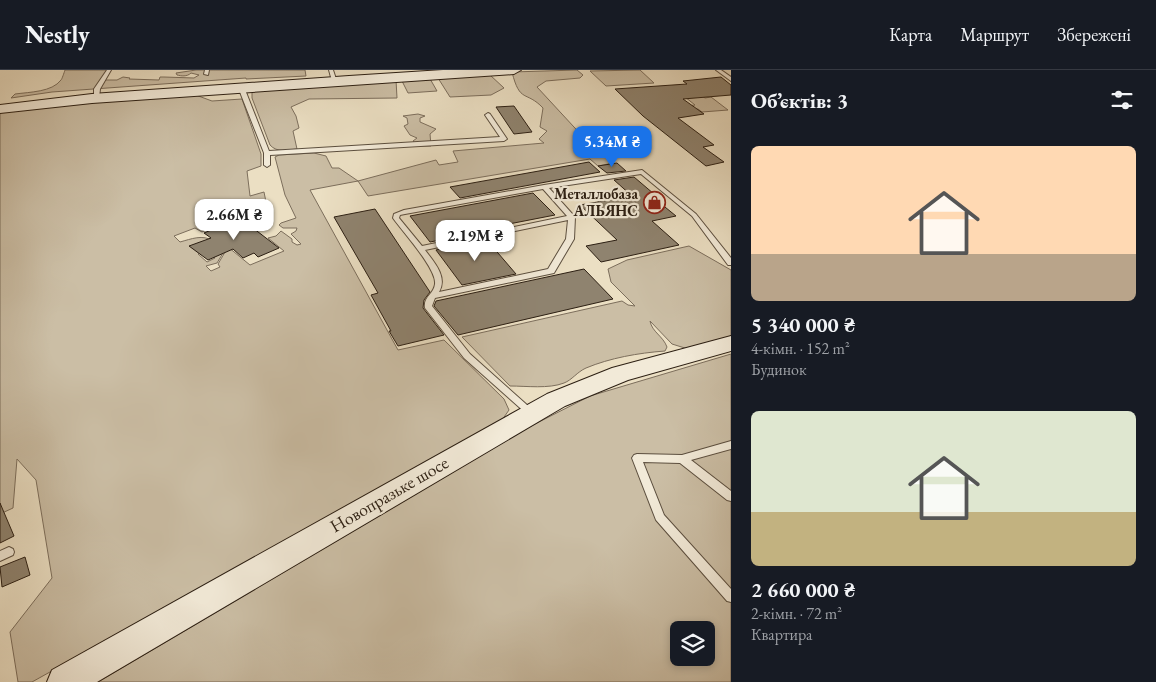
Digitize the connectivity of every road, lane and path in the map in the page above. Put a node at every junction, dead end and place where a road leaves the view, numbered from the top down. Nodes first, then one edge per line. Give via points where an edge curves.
1 (109, 70) edge
2 (514, 70) edge
3 (718, 70) edge
4 (333, 75) edge
5 (731, 79) edge
6 (241, 88) junction
7 (96, 98) junction
8 (0, 109) edge
9 (488, 115) dead end
10 (267, 153) junction
11 (267, 165) dead end
12 (544, 186) junction
13 (572, 216) junction
14 (420, 249) junction
15 (731, 262) edge
16 (431, 296) junction
17 (731, 343) edge
18 (531, 413) junction
19 (731, 445) edge
20 (682, 459) junction
21 (731, 497) edge
22 (731, 597) edge
23 (64, 682) edge

1 - 7 lane via 97,89
2 - 4 street
3 - 5 lane
4 - 6 street
6 - 7 street
6 - 10 lane
7 - 8 street
9 - 10 lane via 504,138
10 - 11 lane
12 - 13 lane
12 - 14 lane via 398,214 396,218
12 - 15 lane via 642,172 694,216
13 - 14 lane
13 - 16 lane via 570,239 551,271
14 - 16 lane via 439,278 439,285
16 - 18 lane via 428,306 466,356
17 - 18 street, Новопразьке шосе via 620,374
18 - 23 street, Новопразьке шосе
19 - 20 lane
20 - 21 lane
20 - 22 lane via 637,458 660,517

